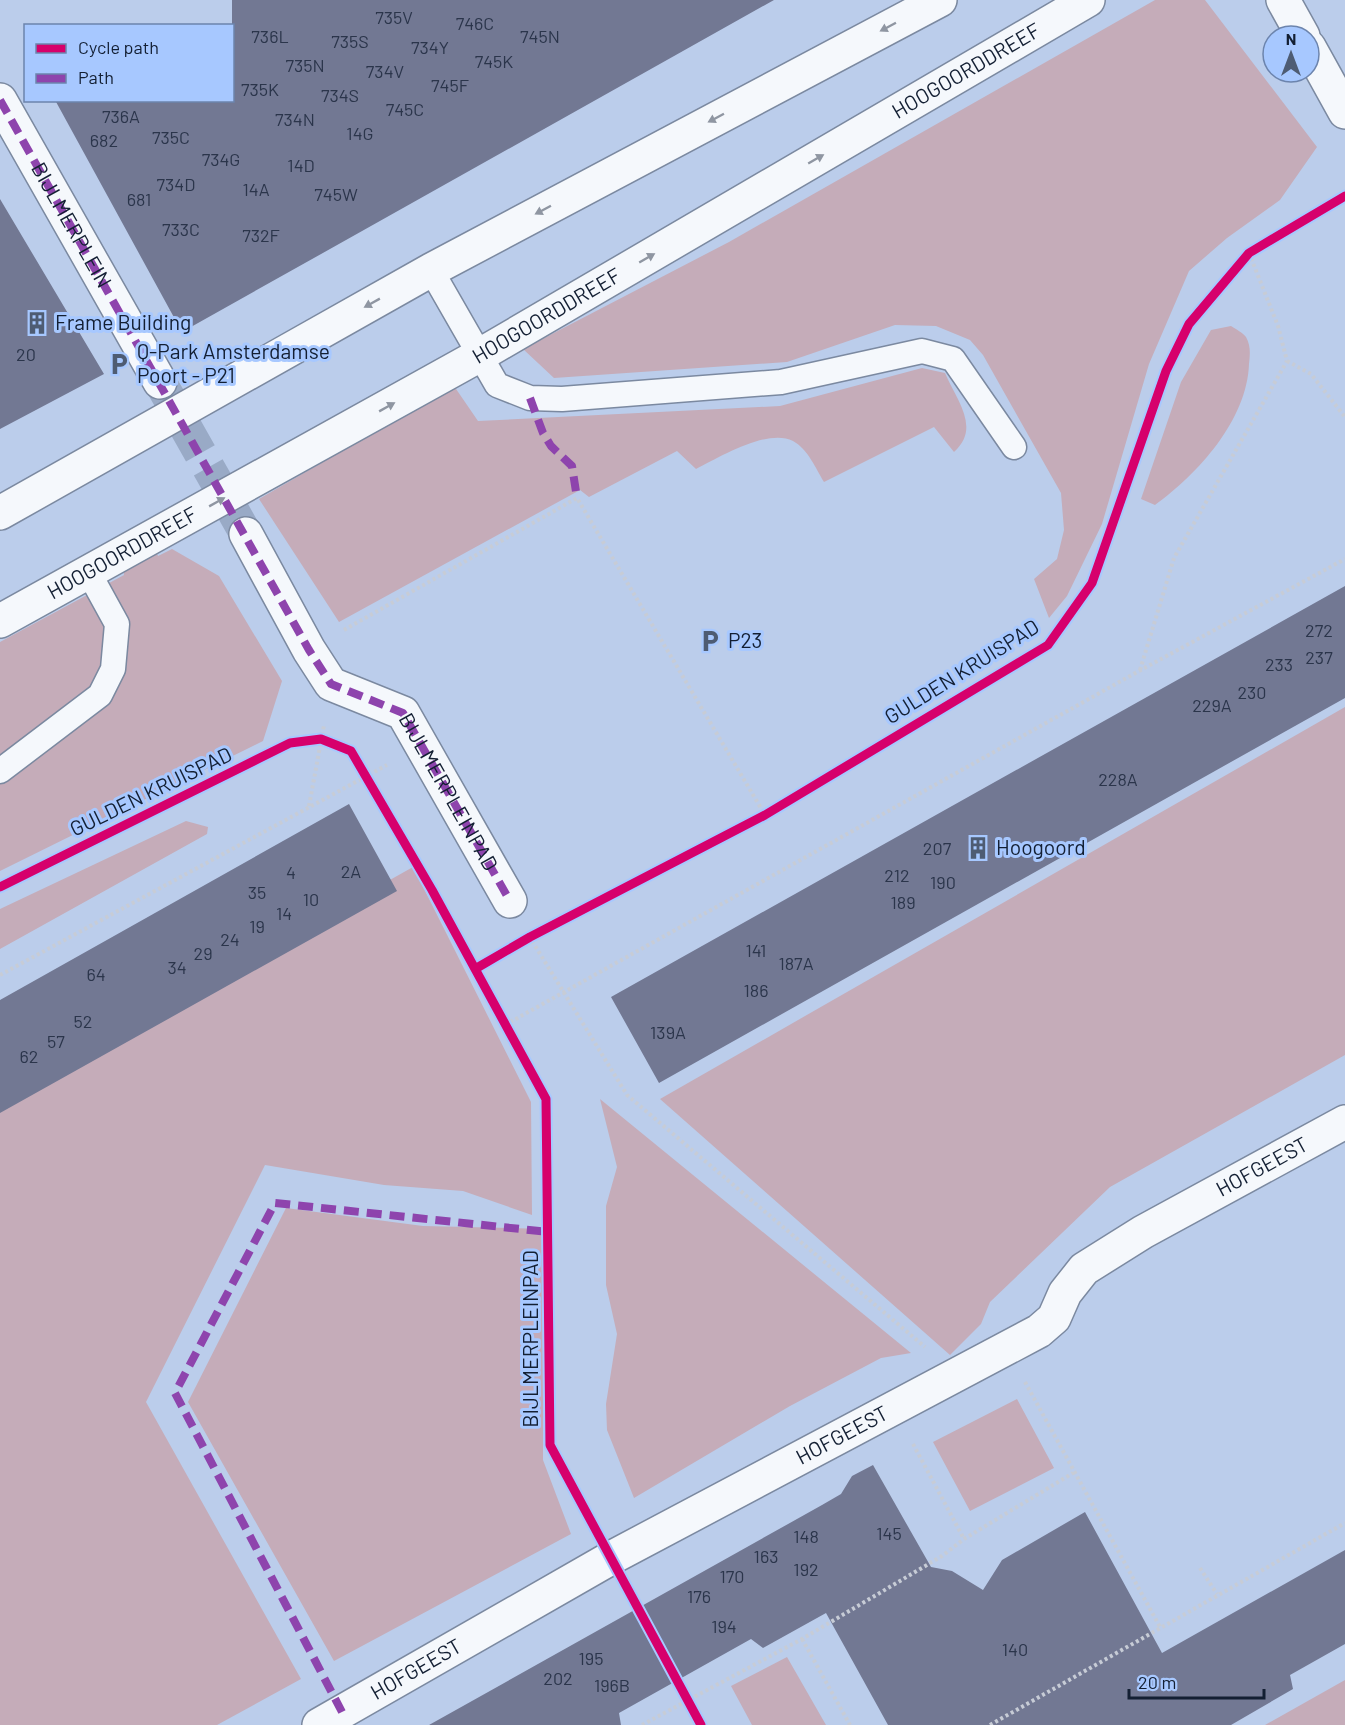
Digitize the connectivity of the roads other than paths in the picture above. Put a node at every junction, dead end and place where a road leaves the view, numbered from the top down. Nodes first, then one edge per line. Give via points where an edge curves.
1 (940, 0) edge
2 (1088, 0) edge
3 (1282, 2) edge
4 (1296, 24) edge
5 (1321, 69) edge
6 (0, 100) edge
7 (1345, 112) edge
8 (431, 270) junction
9 (480, 356) junction
10 (160, 382) tunnel mouth
11 (1014, 447) dead end
12 (0, 513) edge
13 (246, 534) tunnel mouth
14 (89, 573) junction
15 (0, 621) edge
16 (0, 771) edge
17 (510, 901) road end
18 (1345, 1122) edge
19 (319, 1725) edge

1 -> 8 street
9 -> 2 street, HOOGOORDDREEF
3 - 4 street
5 - 7 street
6 - 10 street, BIJLMERPLEIN
8 - 9 lane
8 -> 12 street
9 - 11 lane via 497,386 530,398 562,399 781,382 922,351 953,359
14 -> 9 street, HOOGOORDDREEF
13 - 17 street, BIJLMERPLEINPAD via 331,684 403,713
14 - 15 street, HOOGOORDDREEF
14 - 16 lane via 117,624 113,669 100,695
18 - 19 street, HOFGEEST via 1143,1232 1084,1269 1065,1293 1054,1318 1039,1331 611,1558

